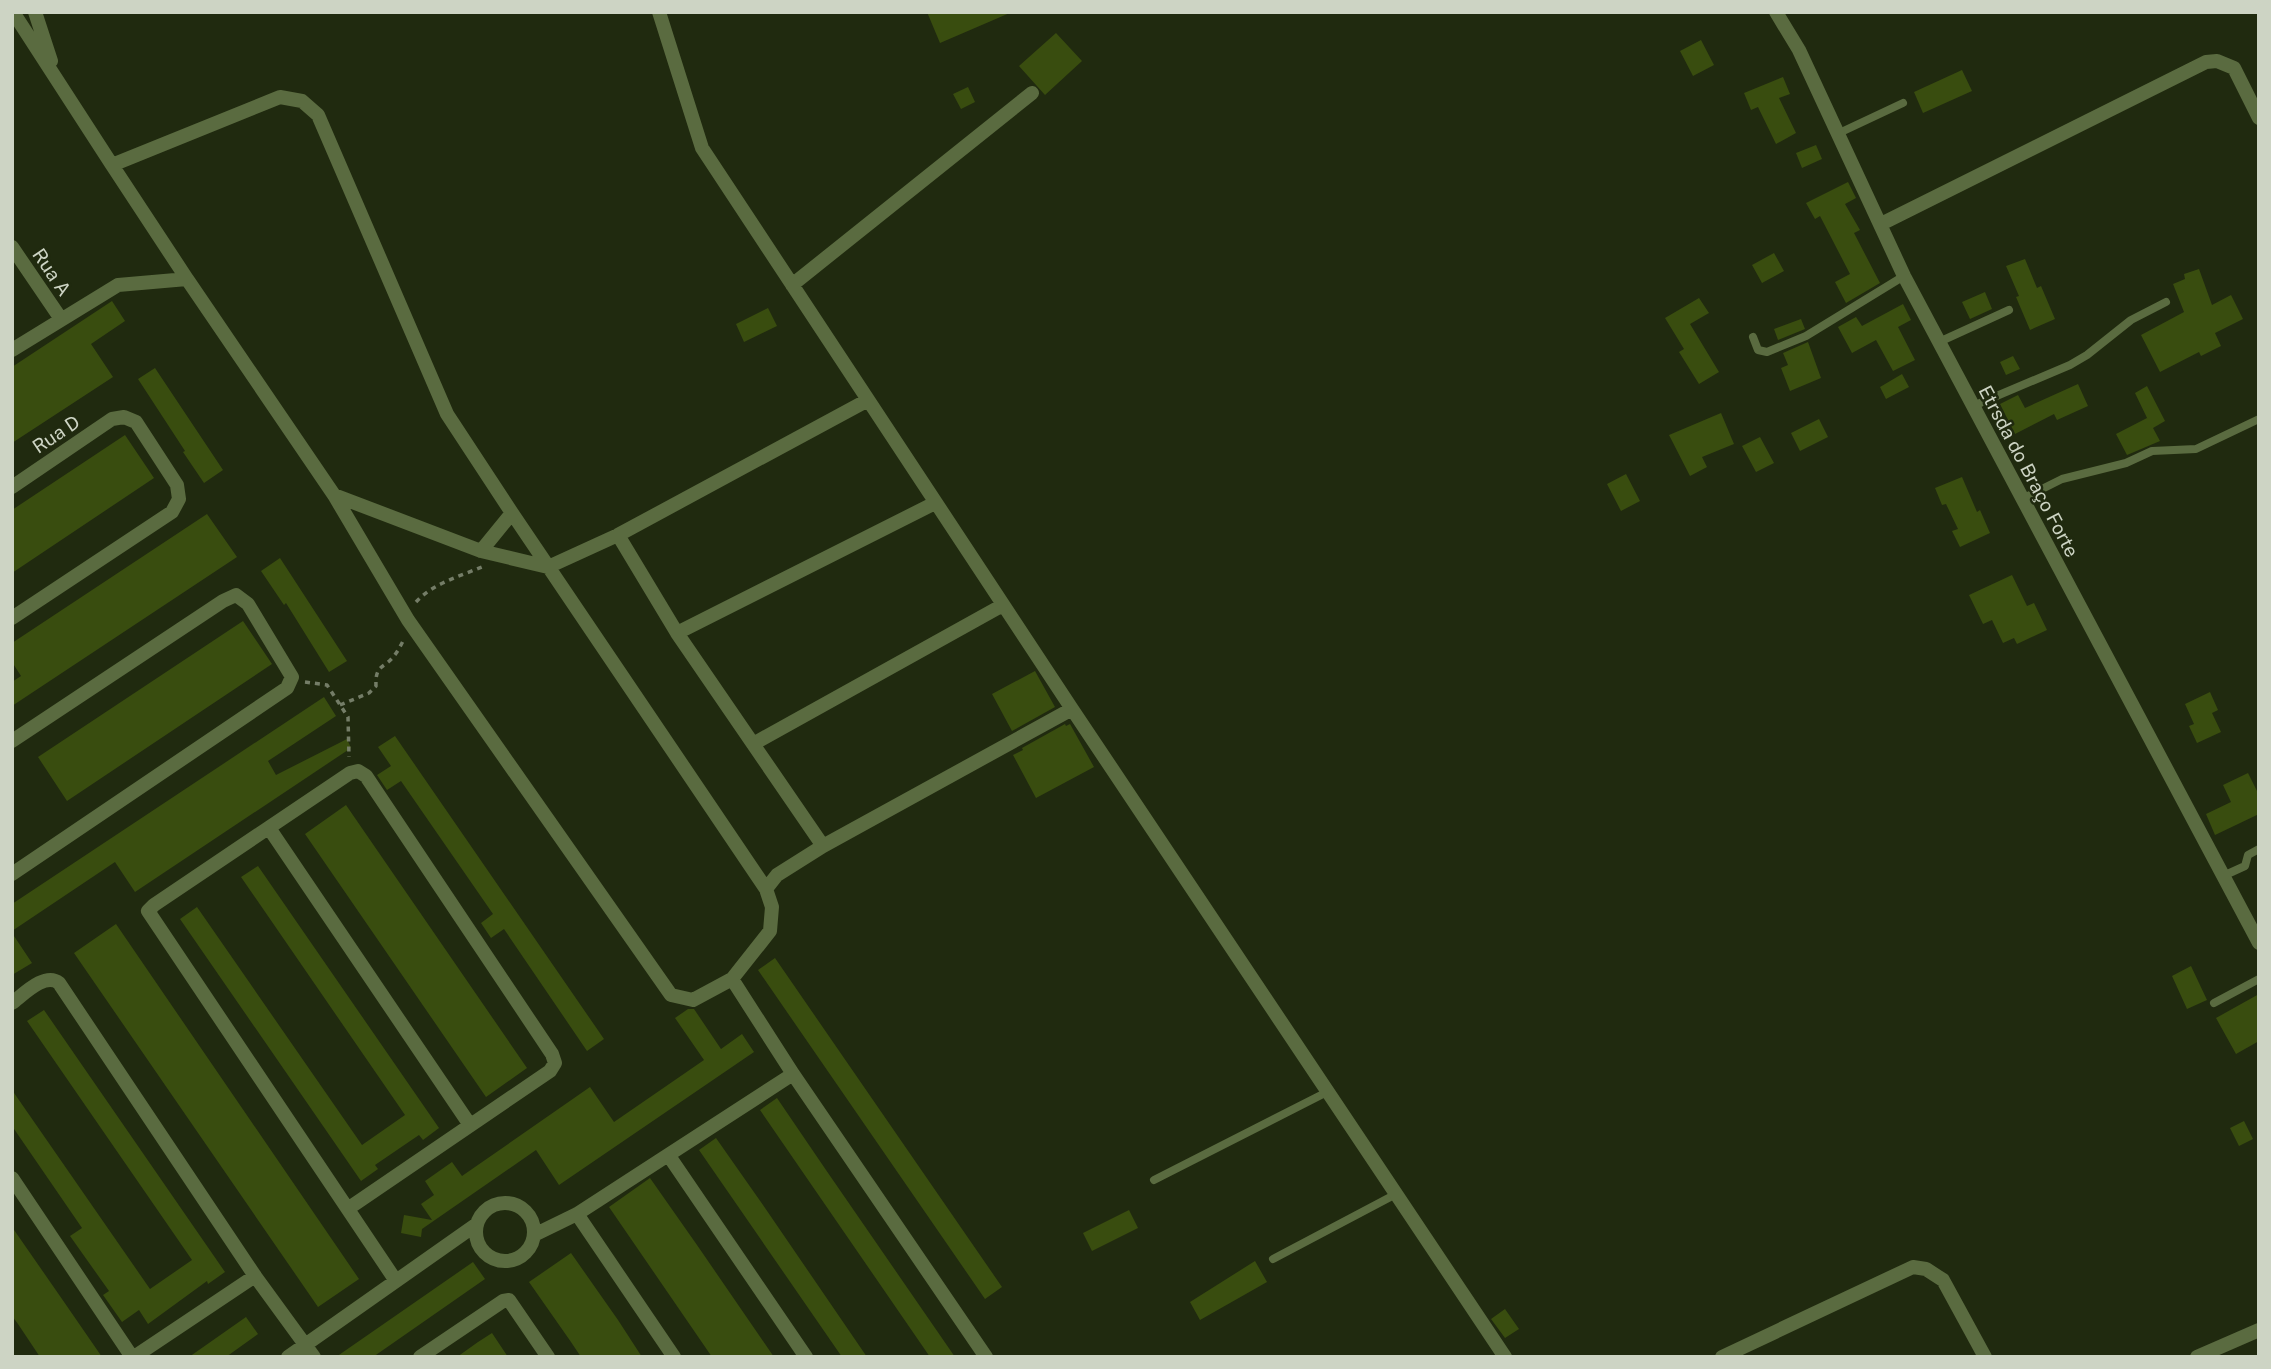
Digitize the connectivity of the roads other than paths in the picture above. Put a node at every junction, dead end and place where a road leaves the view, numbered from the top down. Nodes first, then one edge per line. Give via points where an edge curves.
1 (13, 12) edge
2 (34, 12) edge
3 (659, 12) edge
4 (1776, 12) edge
5 (56, 77) junction
6 (1032, 93) dead end
7 (1903, 103) dead end
8 (2259, 118) edge
9 (1837, 134) junction
10 (112, 164) junction
11 (1881, 224) junction
12 (12, 247) edge
13 (1904, 276) junction
14 (187, 279) junction
15 (792, 285) junction
16 (2166, 302) dead end
17 (2009, 310) dead end
18 (61, 319) junction
19 (1752, 337) dead end
20 (1939, 342) junction
21 (12, 350) edge
22 (868, 400) junction
23 (1973, 406) junction
24 (2259, 419) edge
25 (12, 487) edge
26 (334, 495) junction
27 (2022, 499) junction
28 (935, 503) junction
29 (512, 513) junction
30 (618, 535) junction
31 (481, 551) junction
32 (548, 567) junction
33 (1003, 605) junction
34 (12, 618) edge
35 (677, 634) junction
36 (1072, 709) junction
37 (12, 741) edge
38 (753, 744) junction
39 (269, 828) junction
40 (823, 846) junction
41 (2259, 849) edge
42 (12, 874) edge
43 (2223, 876) junction
44 (766, 889) junction
45 (2259, 943) edge
46 (732, 979) junction
47 (2259, 979) edge
48 (12, 1003) edge
49 (2214, 1003) dead end
50 (793, 1074) junction
51 (1329, 1091) junction
52 (470, 1125) junction
53 (669, 1156) junction
54 (12, 1178) edge
55 (1154, 1180) dead end
56 (1398, 1194) junction
57 (349, 1208) junction
58 (577, 1214) junction
59 (477, 1224) junction
60 (534, 1235) junction
61 (1273, 1259) dead end
62 (255, 1276) junction
63 (396, 1281) junction
64 (2259, 1330) edge
65 (309, 1350) edge
66 (133, 1357) edge
67 (288, 1357) edge
68 (420, 1357) edge
69 (548, 1357) edge
70 (674, 1357) edge
71 (806, 1357) edge
72 (986, 1357) edge
73 (1505, 1357) edge
74 (1722, 1357) edge
75 (1985, 1357) edge
76 (2197, 1357) edge

1 - 5 street
2 - 5 street
3 - 15 street via 702,148
4 - 9 street, Etrsda do Braço Forte via 1799,50
5 - 10 street
6 - 15 street
7 - 9 lane
8 - 11 street via 2234,68 2206,62
9 - 11 street, Etrsda do Braço Forte
10 - 14 street
10 - 29 street via 280,97 302,100 318,115 447,414
11 - 13 street, Etrsda do Braço Forte
12 - 18 street, Rua A
13 - 19 lane via 1806,336 1767,352 1758,349
13 - 20 street, Etrsda do Braço Forte
14 - 18 street via 118,285
14 - 26 street
15 - 22 street
16 - 23 lane via 2131,320 2070,365
17 - 20 lane
18 - 21 street
20 - 23 street, Etrsda do Braço Forte
22 - 28 street
22 - 30 street
23 - 27 street, Etrsda do Braço Forte
24 - 27 lane via 2196,449 2152,451 2126,463 2062,479
25 - 34 street, Rua D via 112,419 124,417 136,422 177,485 180,499 172,512
26 - 31 street
26 - 46 street via 408,620 671,995 693,1000
27 - 43 street, Etrsda do Braço Forte
28 - 33 street
28 - 35 street
29 - 31 street
29 - 32 street
30 - 32 street
30 - 35 street
31 - 32 street
32 - 44 street
33 - 36 street
33 - 38 street
35 - 38 street
36 - 40 street
36 - 51 street
37 - 42 street via 223,600 236,596 248,604 291,673 287,688
38 - 40 street
39 - 52 street
39 - 52 street via 350,773 366,776 554,1058 550,1071
39 - 57 street via 148,911
40 - 44 street via 777,875
41 - 43 lane via 2248,855 2245,866
43 - 45 street, Etrsda do Braço Forte
44 - 46 street via 772,907 770,931
46 - 50 street
47 - 49 lane
48 - 62 street via 47,979 59,983
50 - 53 street
50 - 72 street
51 - 55 lane
51 - 56 street
52 - 57 street
53 - 58 street
53 - 71 street
54 - 66 street
56 - 61 lane
56 - 73 street
57 - 63 street
58 - 60 street
58 - 70 street
59 - 60 street via 487,1208 514,1204 530,1216
59 - 60 street via 483,1251 500,1260 519,1258
59 - 63 street
62 - 65 street
62 - 66 street
63 - 65 street
64 - 76 street
65 - 67 street
68 - 69 street via 509,1300
74 - 75 street via 1913,1267 1943,1280

